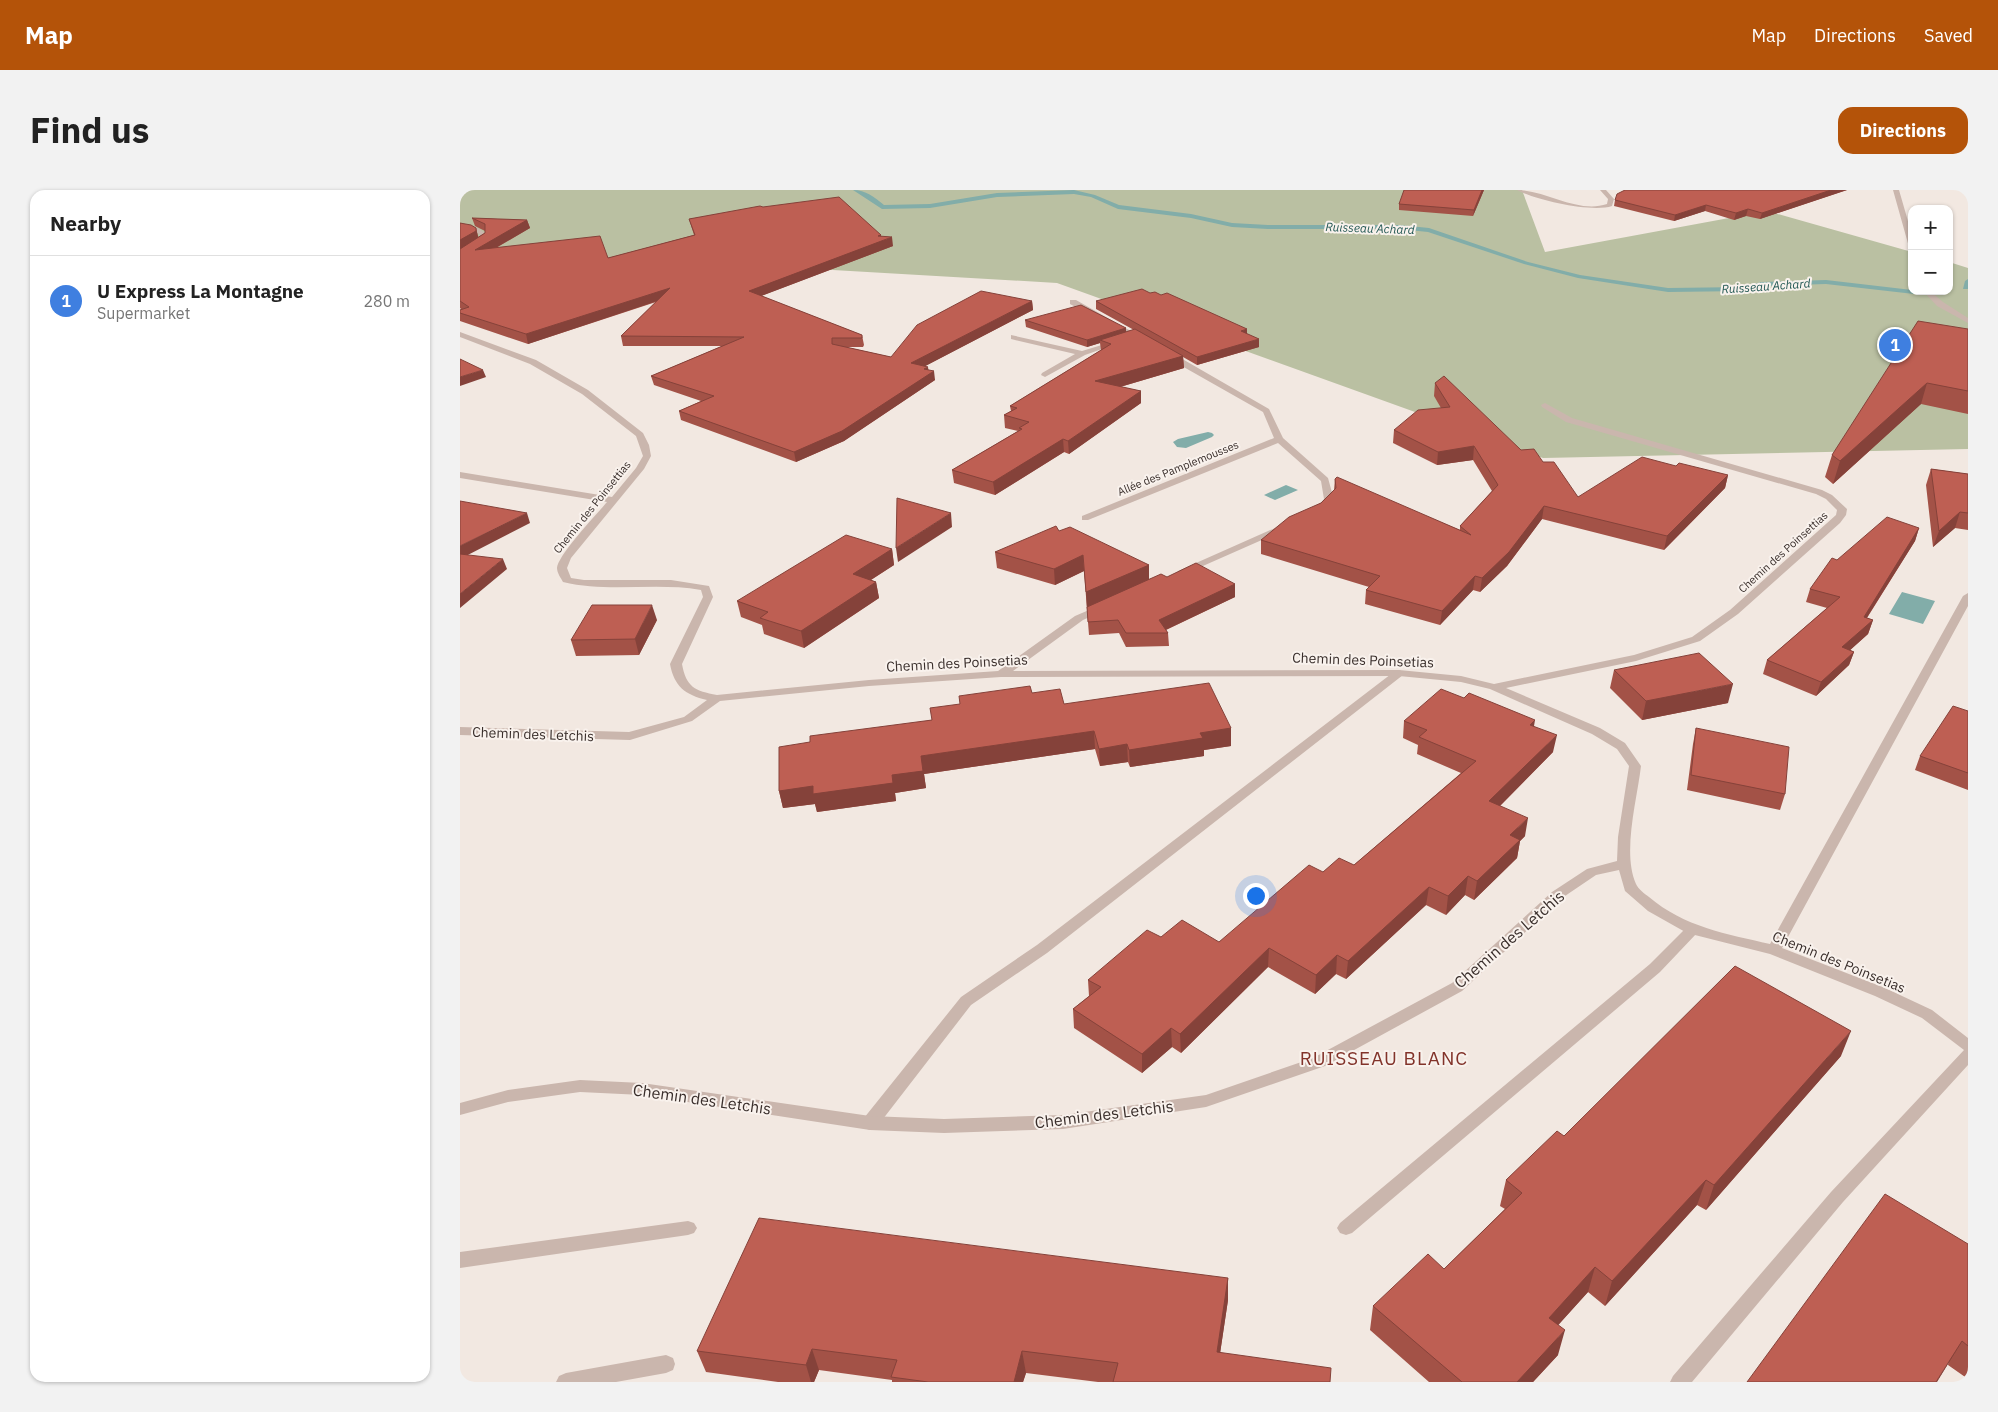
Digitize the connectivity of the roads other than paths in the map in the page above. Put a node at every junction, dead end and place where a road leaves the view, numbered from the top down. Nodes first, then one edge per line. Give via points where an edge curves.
1 (1520, 190) edge
2 (1603, 190) edge
3 (1896, 190) edge
4 (460, 227) edge
5 (1908, 233) edge
6 (460, 255) edge
7 (1930, 295) edge
8 (1073, 302) dead end
9 (1968, 321) edge
10 (460, 334) edge
11 (1137, 336) junction
12 (1014, 337) dead end
13 (1082, 353) junction
14 (1046, 375) dead end
15 (1545, 405) dead end
16 (1279, 439) junction
17 (460, 475) edge
18 (613, 500) junction
19 (1316, 513) edge
20 (1085, 518) dead end
21 (1298, 521) edge
22 (1170, 577) edge
23 (1968, 596) edge
24 (1115, 602) edge
25 (1400, 673) junction
26 (1001, 674) junction
27 (1494, 688) junction
28 (717, 698) junction
29 (460, 732) edge
30 (1624, 864) junction
31 (1692, 930) junction
32 (1774, 950) junction
33 (1968, 1046) edge
34 (1968, 1055) edge
35 (460, 1109) edge
36 (870, 1123) junction
37 (688, 1228) dead end
38 (1346, 1228) dead end
39 (460, 1260) edge
40 (666, 1364) dead end
41 (566, 1382) edge
42 (1680, 1382) edge

1 - 2 street via 1583,207 1599,208 1610,205 1611,199
3 - 5 street
4 - 6 street via 476,229 483,234 483,241
7 - 9 street
8 - 11 street
10 - 18 street, Chemin des Poinsettias via 533,362 585,392 640,434 647,456
11 - 13 street
11 - 16 street via 1266,411
12 - 13 street
13 - 14 street
15 - 27 street, Chemin des Poinsettias via 1569,420 1819,492 1842,509 1841,515 1734,612 1696,639 1636,658
16 - 19 street via 1325,480 1329,500
16 - 20 street, Allée des Pamplemousses
17 - 18 street
18 - 28 street, Chemin des Poinsettias via 566,557 562,572 567,580 586,584 678,583 705,588 708,597 676,664 677,675 695,695
21 - 22 street
23 - 32 street
24 - 26 street via 1078,618
25 - 26 street, Chemin des Poinsetias
25 - 27 street, Chemin des Poinsetias via 1461,679
25 - 36 street via 1042,949 966,1001
26 - 28 street, Chemin des Poinsetias
27 - 30 street, Chemin des Poinsetias via 1596,731 1620,746 1630,759 1635,766
28 - 29 street, Chemin des Letchis via 688,719 630,736
30 - 31 street, Chemin des Poinsetias via 1630,888 1652,908
30 - 36 street, Chemin des Letchis via 1592,872 1557,895 1457,987 1319,1062 1206,1101 1063,1122 944,1126
31 - 32 street, Chemin des Poinsetias
31 - 38 street via 1655,968
32 - 33 street, Chemin des Poinsetias via 1927,1014
34 - 42 street via 1837,1197
35 - 36 street, Chemin des Letchis via 508,1096 580,1086 642,1089
37 - 39 street
40 - 41 street

